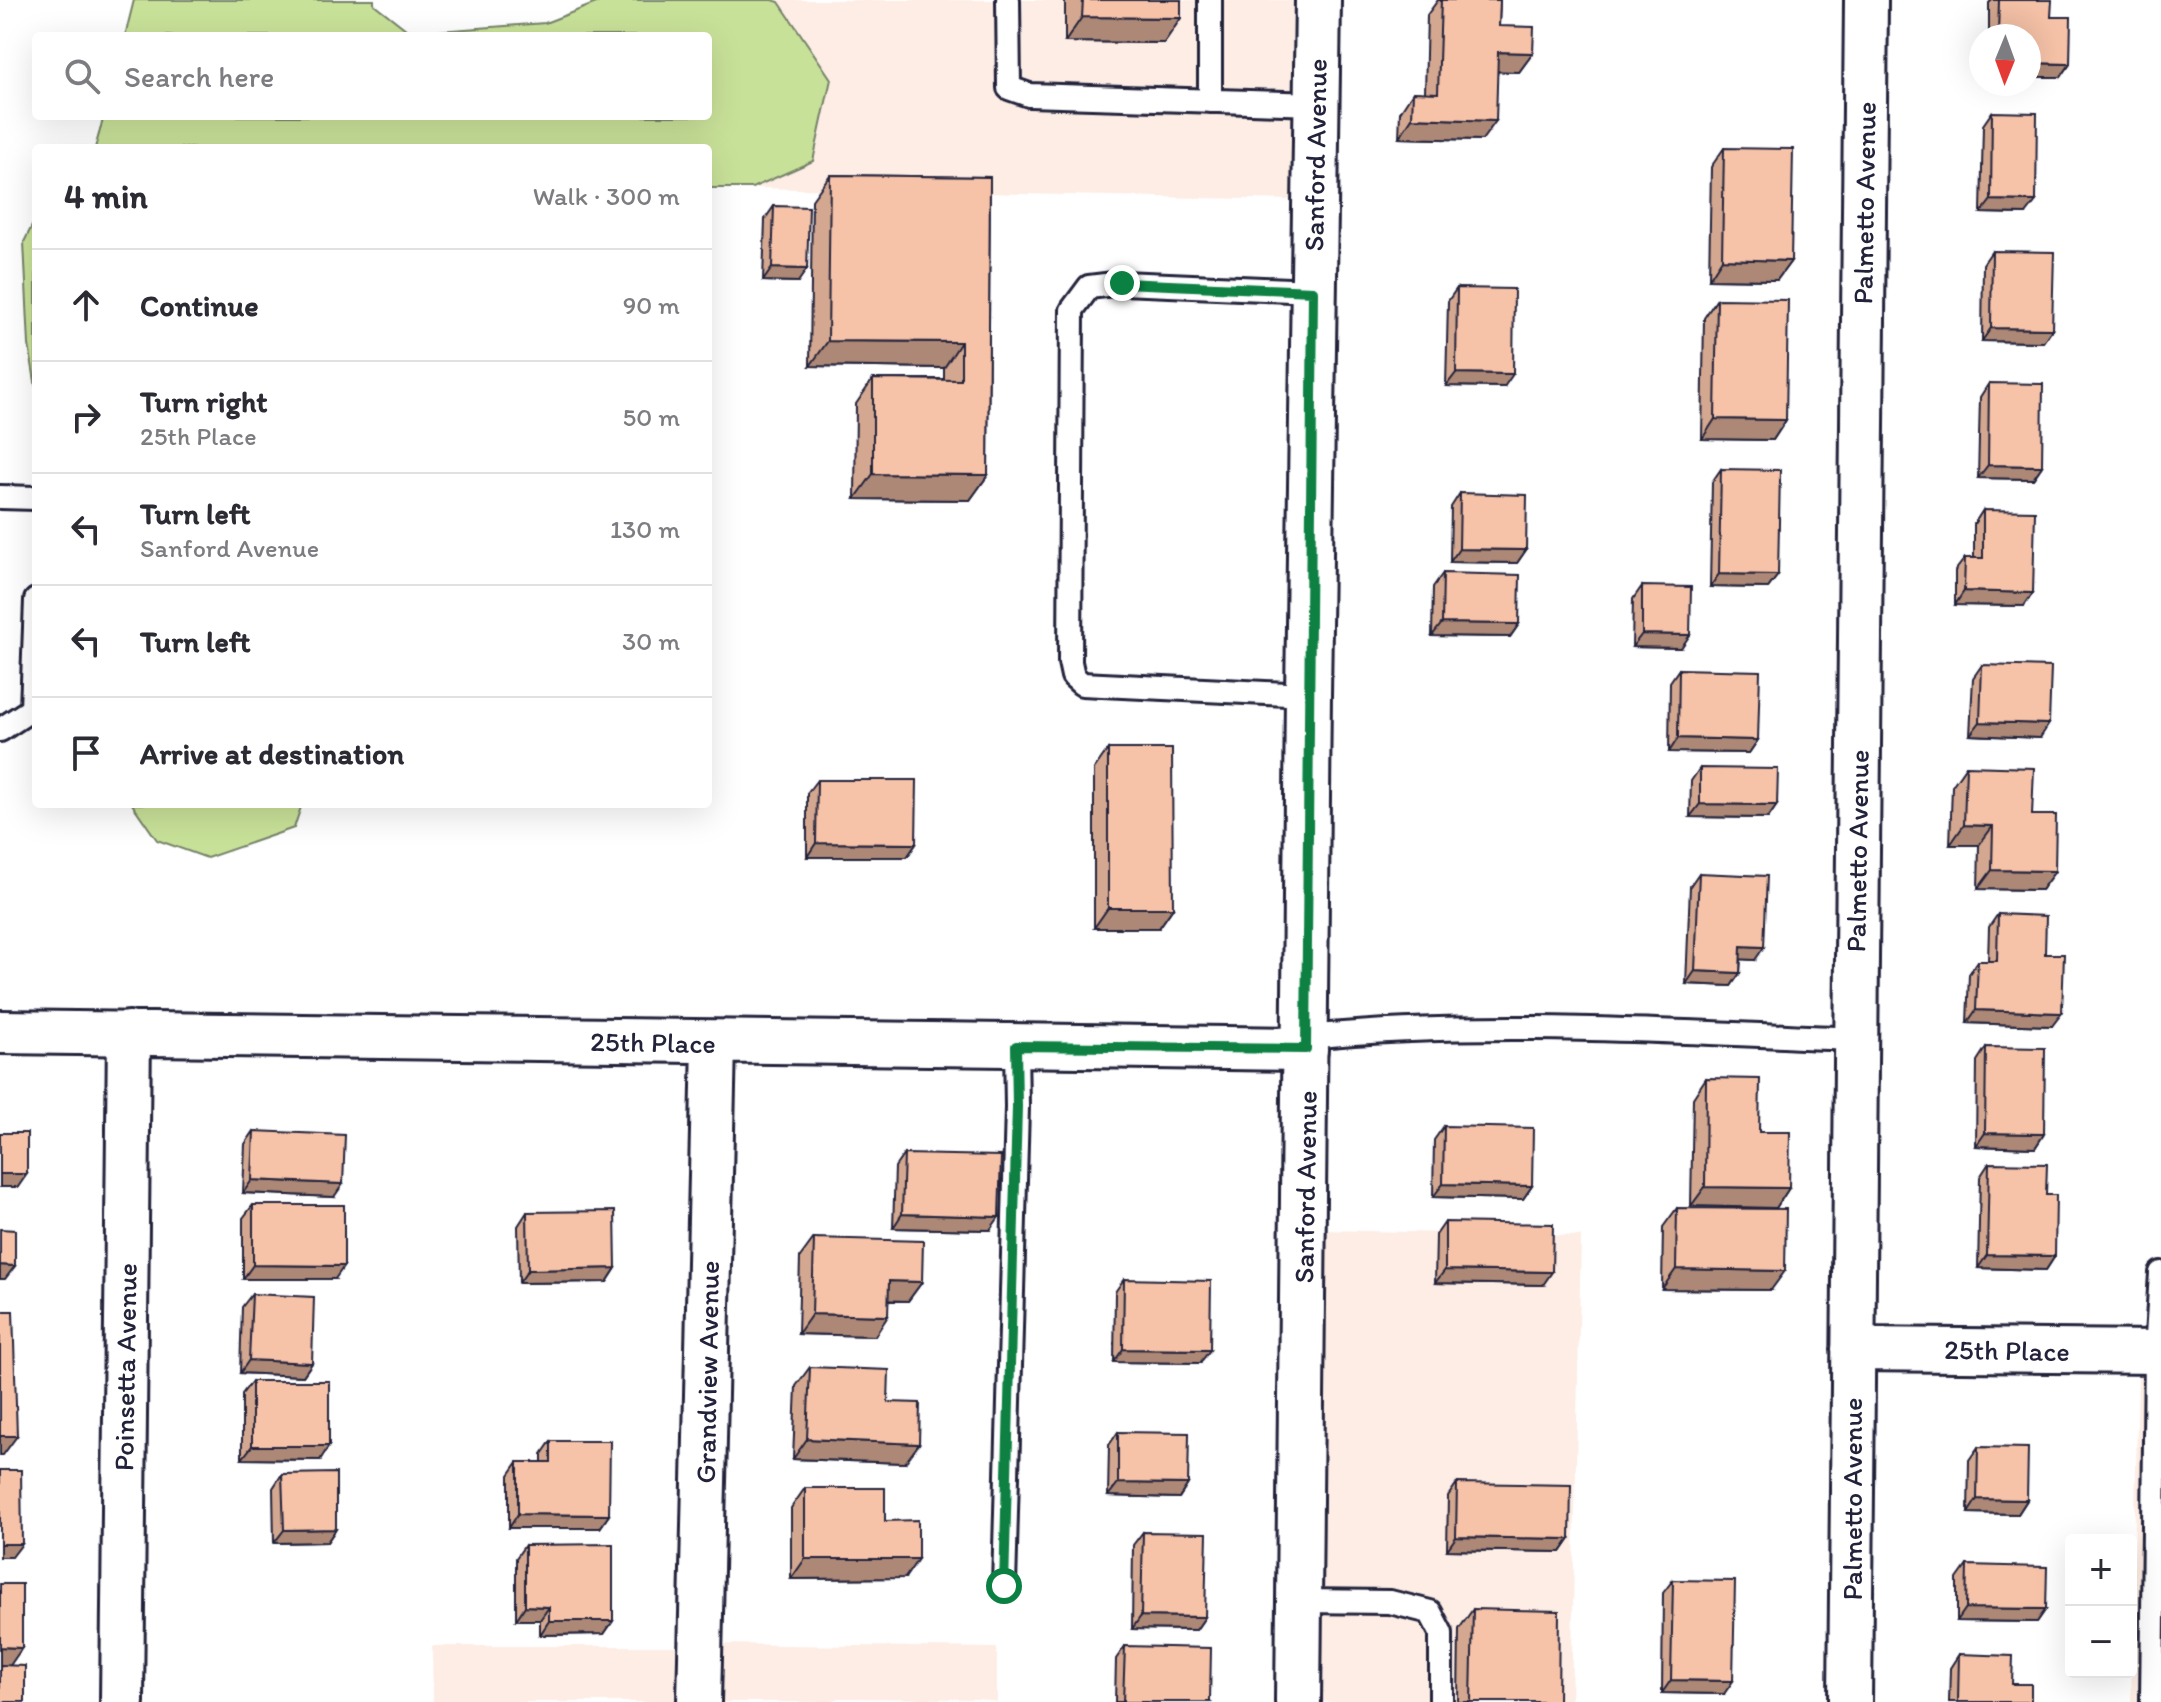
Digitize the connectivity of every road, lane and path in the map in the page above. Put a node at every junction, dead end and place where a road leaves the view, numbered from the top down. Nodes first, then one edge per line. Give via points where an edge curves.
1 (1008, 0) edge
2 (1210, 0) edge
3 (1318, 0) edge
4 (1866, 0) edge
5 (1210, 101) junction
6 (1316, 104) junction
7 (1313, 291) junction
8 (0, 497) edge
9 (32, 498) edge
10 (1308, 695) junction
11 (32, 709) edge
12 (0, 730) edge
13 (0, 1032) edge
14 (129, 1033) junction
15 (1856, 1039) junction
16 (714, 1043) junction
17 (1306, 1043) junction
18 (1016, 1046) junction
19 (2161, 1273) edge
20 (1853, 1349) junction
21 (2159, 1352) edge
22 (1004, 1586) dead end
23 (1300, 1601) junction
24 (122, 1702) edge
25 (699, 1702) edge
26 (1298, 1702) edge
27 (1441, 1702) edge
28 (1850, 1702) edge
29 (2152, 1702) edge

1 - 5 lane via 1009,88 1029,95
2 - 5 lane
3 - 6 main road, Sanford Avenue
4 - 15 street, Palmetto Avenue
5 - 6 lane
6 - 7 main road, Sanford Avenue
7 - 10 main road, Sanford Avenue
7 - 10 lane via 1122,283 1089,287 1072,310 1073,676 1082,684
8 - 9 lane
10 - 17 main road, Sanford Avenue
11 - 12 lane
13 - 14 street, 25th Place
14 - 16 street, 25th Place
14 - 24 street, Poinsetta Avenue
15 - 17 lane via 1521,1027 1387,1029
15 - 20 street, Palmetto Avenue
16 - 18 street, 25th Place
16 - 25 street, Grandview Avenue
17 - 18 street, 25th Place
17 - 23 main road, Sanford Avenue
18 - 22 lane
19 - 21 lane
20 - 21 street, 25th Place
20 - 28 street, Palmetto Avenue
21 - 29 lane
23 - 26 main road, Sanford Avenue
23 - 27 lane via 1390,1602 1430,1612 1441,1633

